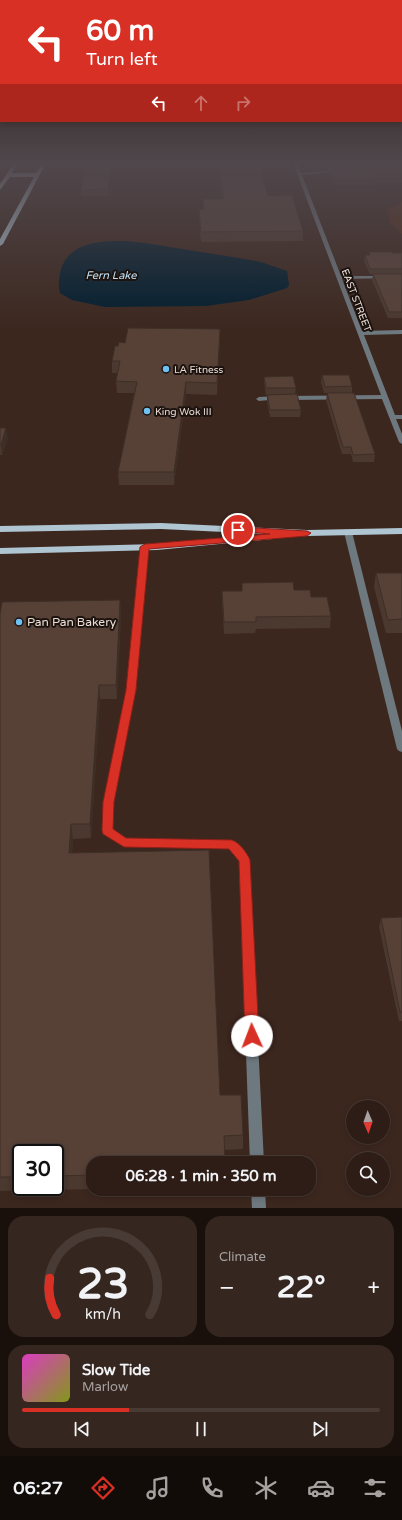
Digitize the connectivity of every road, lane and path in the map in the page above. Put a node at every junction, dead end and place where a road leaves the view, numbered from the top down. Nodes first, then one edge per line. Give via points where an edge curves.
1 (13, 219) edge
2 (316, 219) edge
3 (0, 244) edge
4 (402, 277) edge
5 (339, 278) junction
6 (402, 332) edge
7 (360, 333) junction
8 (386, 397) junction
9 (259, 399) dead end
10 (393, 417) junction
11 (402, 417) edge
12 (402, 442) edge
13 (0, 529) edge
14 (402, 531) edge
15 (348, 532) junction
16 (307, 533) junction
17 (145, 547) junction
18 (0, 551) edge
19 (402, 748) edge
20 (257, 1156) edge
21 (258, 1196) edge
22 (259, 1208) edge

1 - 3 main road
2 - 5 street, EAST STREET
4 - 5 street
5 - 7 street, EAST STREET
6 - 7 street
7 - 8 street, EAST STREET
8 - 9 street
8 - 10 street, EAST STREET
10 - 11 street
10 - 12 street, EAST STREET
13 - 16 main road via 161,526
14 - 15 main road
15 - 16 main road
15 - 19 street
16 - 17 main road
17 - 18 main road
17 - 20 street via 131,690 108,802 107,830 124,842 232,845 244,860
21 - 22 street

